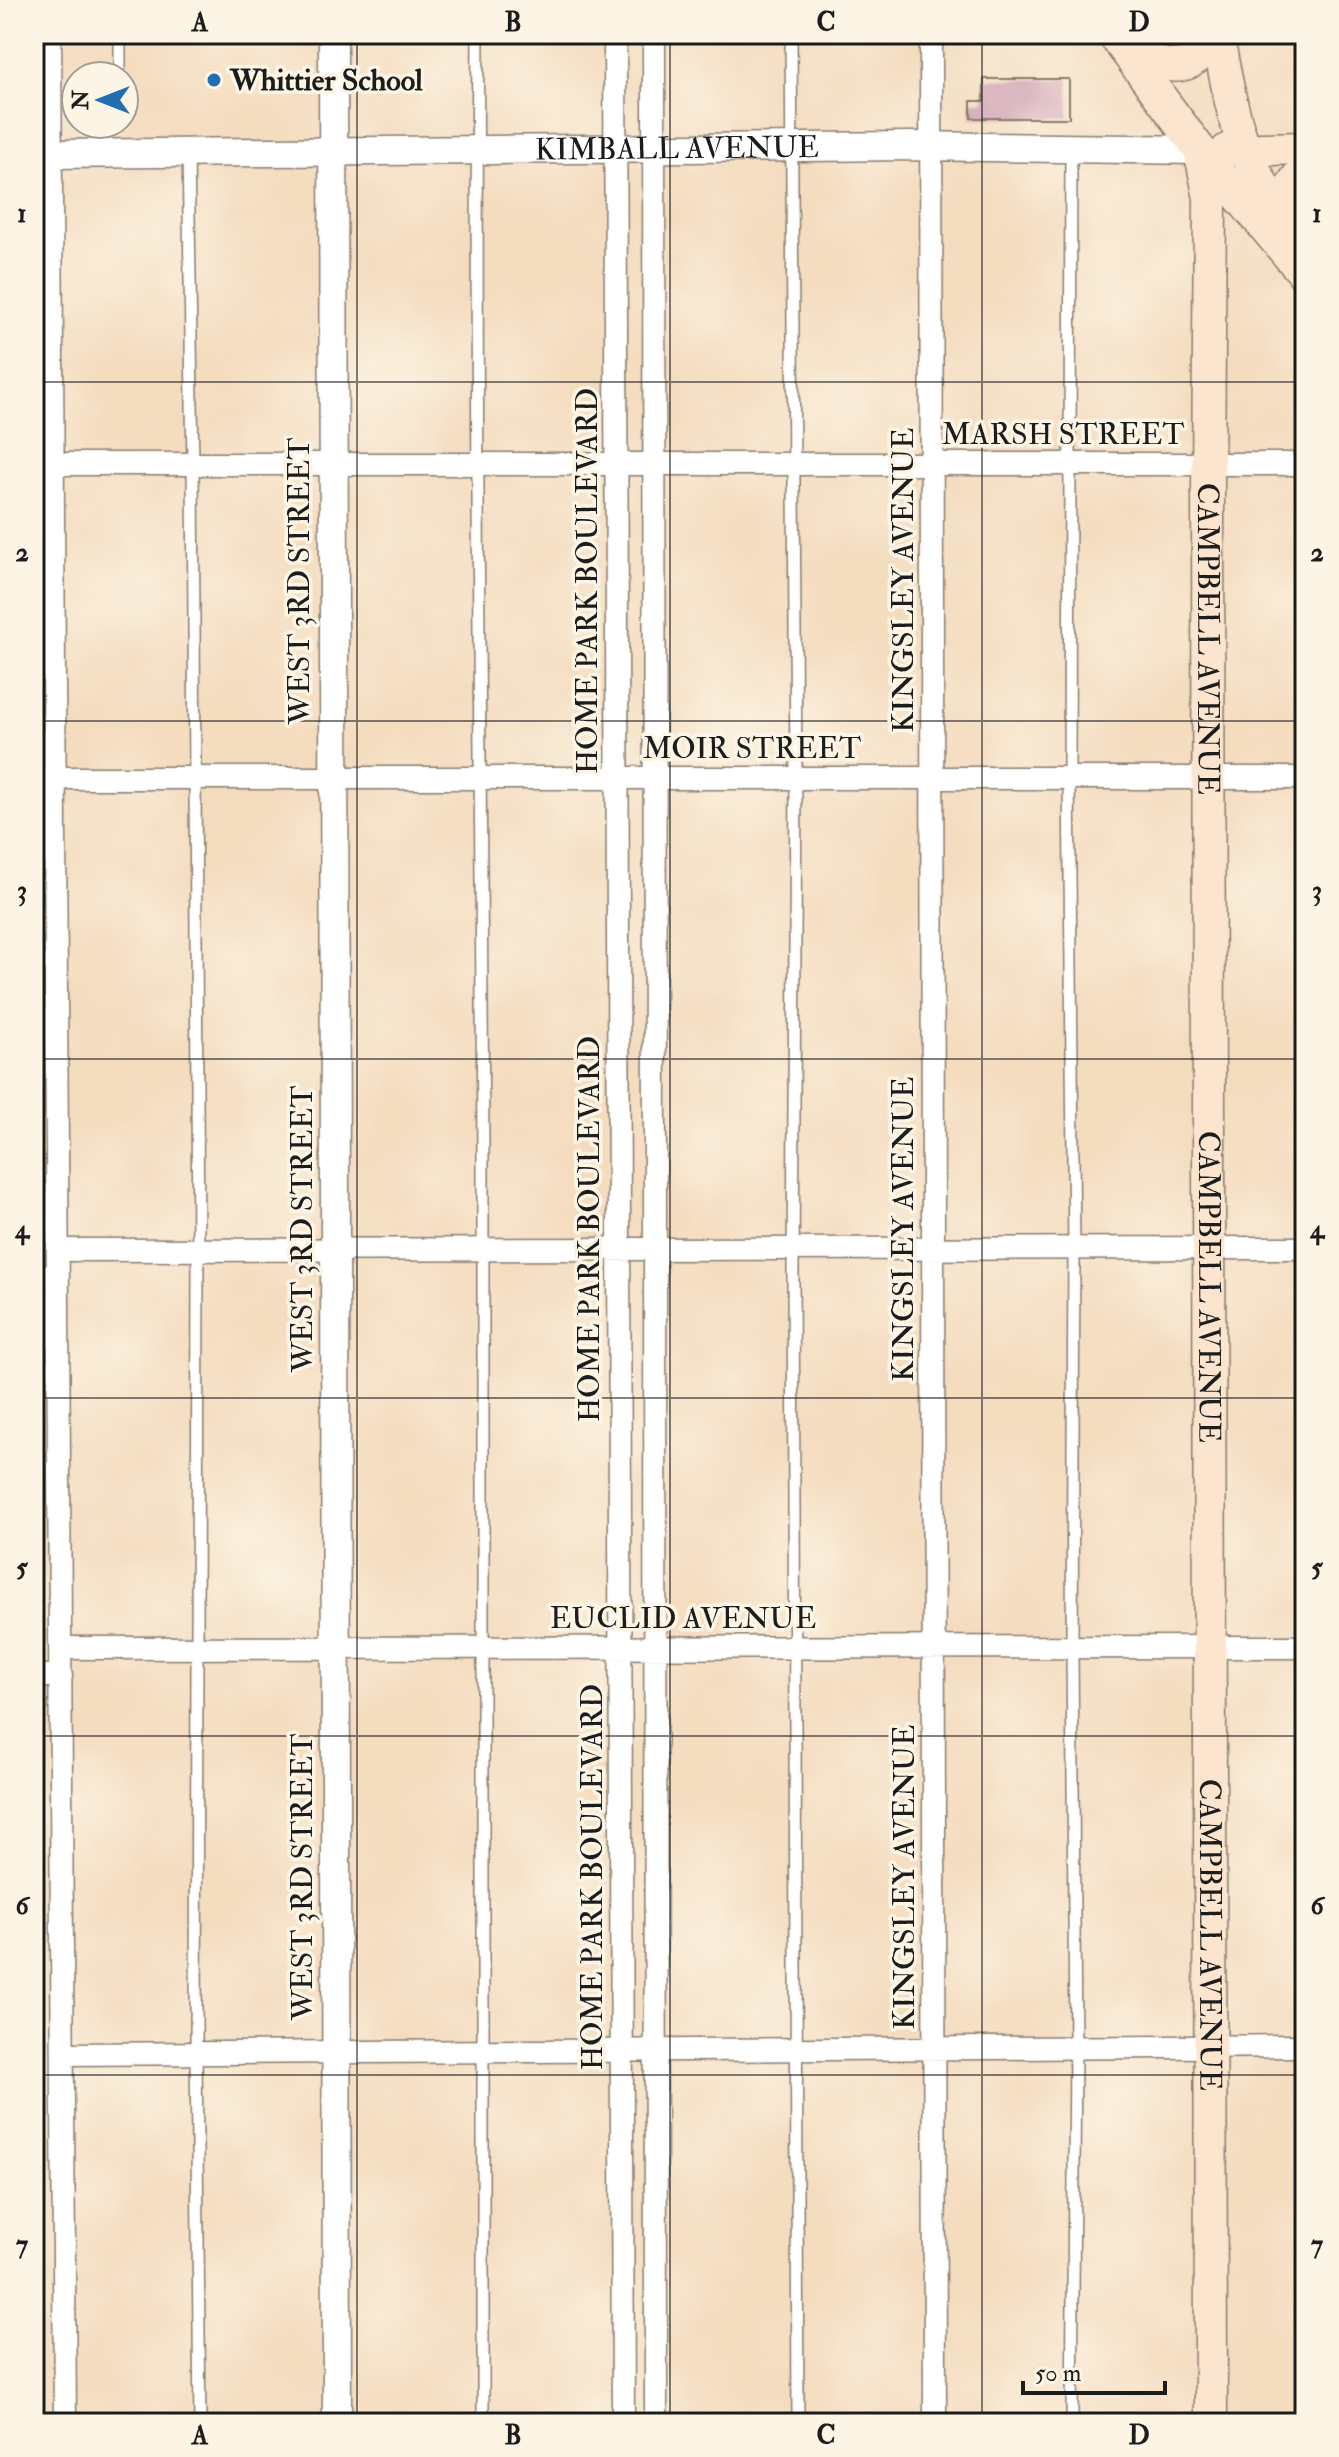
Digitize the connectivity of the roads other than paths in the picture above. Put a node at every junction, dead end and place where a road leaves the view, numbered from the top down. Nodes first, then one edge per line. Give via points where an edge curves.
1 (50, 34) edge
2 (120, 34) edge
3 (333, 34) edge
4 (478, 34) edge
5 (615, 34) edge
6 (654, 34) edge
7 (791, 34) edge
8 (931, 34) edge
9 (1115, 34) edge
10 (1211, 34) edge
11 (1217, 34) edge
12 (120, 60) edge
13 (931, 146) junction
14 (792, 147) junction
15 (654, 148) junction
16 (1071, 148) junction
17 (1305, 148) edge
18 (616, 149) junction
19 (1245, 149) junction
20 (477, 150) junction
21 (1200, 150) junction
22 (332, 151) junction
23 (188, 152) junction
24 (51, 154) junction
25 (1305, 169) edge
26 (1304, 259) edge
27 (53, 464) junction
28 (193, 464) junction
29 (333, 464) junction
30 (477, 464) junction
31 (618, 464) junction
32 (654, 464) junction
33 (794, 464) junction
34 (933, 464) junction
35 (1069, 464) junction
36 (1208, 464) junction
37 (1305, 464) edge
38 (48, 765) edge
39 (194, 778) junction
40 (334, 778) junction
41 (481, 778) junction
42 (618, 778) junction
43 (655, 778) junction
44 (796, 778) junction
45 (932, 778) junction
46 (1069, 778) junction
47 (1208, 778) junction
48 (1305, 778) edge
49 (1209, 1248) junction
50 (1305, 1248) edge
51 (619, 1249) junction
52 (655, 1249) junction
53 (793, 1249) junction
54 (934, 1249) junction
55 (1074, 1249) junction
56 (58, 1250) junction
57 (198, 1250) junction
58 (336, 1250) junction
59 (483, 1250) junction
60 (34, 1276) edge
61 (58, 1276) junction
62 (1210, 1647) junction
63 (1305, 1647) edge
64 (60, 1648) junction
65 (197, 1648) junction
66 (336, 1648) junction
67 (485, 1648) junction
68 (621, 1648) junction
69 (655, 1648) junction
70 (794, 1648) junction
71 (934, 1648) junction
72 (1072, 1648) junction
73 (34, 1676) edge
74 (61, 1676) junction
75 (1305, 2046) edge
76 (1211, 2047) junction
77 (934, 2048) junction
78 (1075, 2048) junction
79 (796, 2049) junction
80 (622, 2050) junction
81 (656, 2050) junction
82 (485, 2051) junction
83 (337, 2052) junction
84 (196, 2053) junction
85 (63, 2054) junction
86 (65, 2423) edge
87 (200, 2423) edge
88 (337, 2423) edge
89 (483, 2423) edge
90 (623, 2423) edge
91 (656, 2423) edge
92 (798, 2423) edge
93 (935, 2423) edge
94 (1072, 2423) edge
95 (1211, 2423) edge

1 - 24 street
2 - 12 lane
3 - 22 street, WEST 3RD STREET
4 - 20 lane
5 - 18 street, HOME PARK BOULEVARD
6 - 15 street
7 - 14 lane
8 - 13 street, KINGSLEY AVENUE
9 - 10 main road via 1153,63 1170,66 1185,65 1198,56
9 - 21 main road
11 - 19 main road
13 - 14 street, KIMBALL AVENUE
13 - 16 street, KIMBALL AVENUE
13 - 34 street, KINGSLEY AVENUE
14 - 15 street, KIMBALL AVENUE
14 - 33 lane
15 - 18 street, KIMBALL AVENUE
15 - 32 street
16 - 21 street, KIMBALL AVENUE
16 - 35 lane
17 - 19 main road, KIMBALL AVENUE
18 - 20 street, KIMBALL AVENUE
18 - 31 street, HOME PARK BOULEVARD
19 - 21 main road, KIMBALL AVENUE
19 - 26 main road
20 - 22 street, KIMBALL AVENUE
20 - 30 lane
21 - 26 main road
21 - 36 main road, CAMPBELL AVENUE via 1210,198
22 - 23 street, KIMBALL AVENUE
22 - 29 street, WEST 3RD STREET
23 - 24 street, KIMBALL AVENUE
23 - 28 lane
24 - 27 street
25 - 26 main road via 1290,189 1289,208
27 - 28 street, MARSH STREET
27 - 38 street
28 - 29 street, MARSH STREET
28 - 39 lane
29 - 30 street, MARSH STREET
29 - 40 street, WEST 3RD STREET
30 - 31 street, MARSH STREET
30 - 41 lane
31 - 32 street, MARSH STREET
31 - 42 street, HOME PARK BOULEVARD
32 - 33 street, MARSH STREET
32 - 43 street
33 - 34 street, MARSH STREET
33 - 44 lane
34 - 35 street, MARSH STREET
34 - 45 street, KINGSLEY AVENUE
35 - 36 street, MARSH STREET
35 - 46 lane
36 - 37 street, MARSH STREET
36 - 47 main road, CAMPBELL AVENUE
38 - 39 street, MOIR STREET
38 - 56 street
39 - 40 street, MOIR STREET
39 - 57 lane
40 - 41 street, MOIR STREET
40 - 58 street, WEST 3RD STREET
41 - 42 street, MOIR STREET
41 - 59 lane
42 - 43 street, MOIR STREET
42 - 51 street, HOME PARK BOULEVARD
43 - 44 street, MOIR STREET
43 - 52 street
44 - 45 street, MOIR STREET
44 - 53 lane
45 - 46 street, MOIR STREET
45 - 54 street, KINGSLEY AVENUE
46 - 47 street, MOIR STREET
46 - 55 lane
47 - 48 street, MOIR STREET
47 - 49 main road, CAMPBELL AVENUE
49 - 50 street
49 - 55 street
49 - 62 main road, CAMPBELL AVENUE
51 - 52 street
51 - 59 street
51 - 68 street, HOME PARK BOULEVARD
52 - 53 street
52 - 69 street
53 - 54 street
53 - 70 lane
54 - 55 street
54 - 71 street, KINGSLEY AVENUE
55 - 72 lane
56 - 57 street
56 - 61 street
57 - 58 street
57 - 65 lane
58 - 59 street
58 - 66 street, WEST 3RD STREET
59 - 67 lane
60 - 61 street
61 - 64 street
62 - 63 street, EUCLID AVENUE
62 - 72 street, EUCLID AVENUE
62 - 76 main road, CAMPBELL AVENUE
64 - 65 street, EUCLID AVENUE
64 - 74 street
65 - 66 street, EUCLID AVENUE
65 - 84 lane
66 - 67 street, EUCLID AVENUE
66 - 83 street, WEST 3RD STREET
67 - 68 street, EUCLID AVENUE
67 - 82 lane
68 - 69 street, EUCLID AVENUE
68 - 80 street, HOME PARK BOULEVARD
69 - 70 street, EUCLID AVENUE
69 - 81 street
70 - 71 street, EUCLID AVENUE
70 - 79 lane
71 - 72 street, EUCLID AVENUE
71 - 77 street, KINGSLEY AVENUE
72 - 78 lane
73 - 74 street
74 - 85 street
75 - 76 street
76 - 78 street
76 - 95 main road, CAMPBELL AVENUE
77 - 78 street
77 - 79 street
77 - 93 street, KINGSLEY AVENUE
78 - 94 lane
79 - 81 street
79 - 92 lane
80 - 81 street
80 - 82 street
80 - 90 street, HOME PARK BOULEVARD
81 - 91 street
82 - 83 street
82 - 89 lane
83 - 84 street
83 - 88 street, WEST 3RD STREET
84 - 85 street
84 - 87 lane
85 - 86 street

